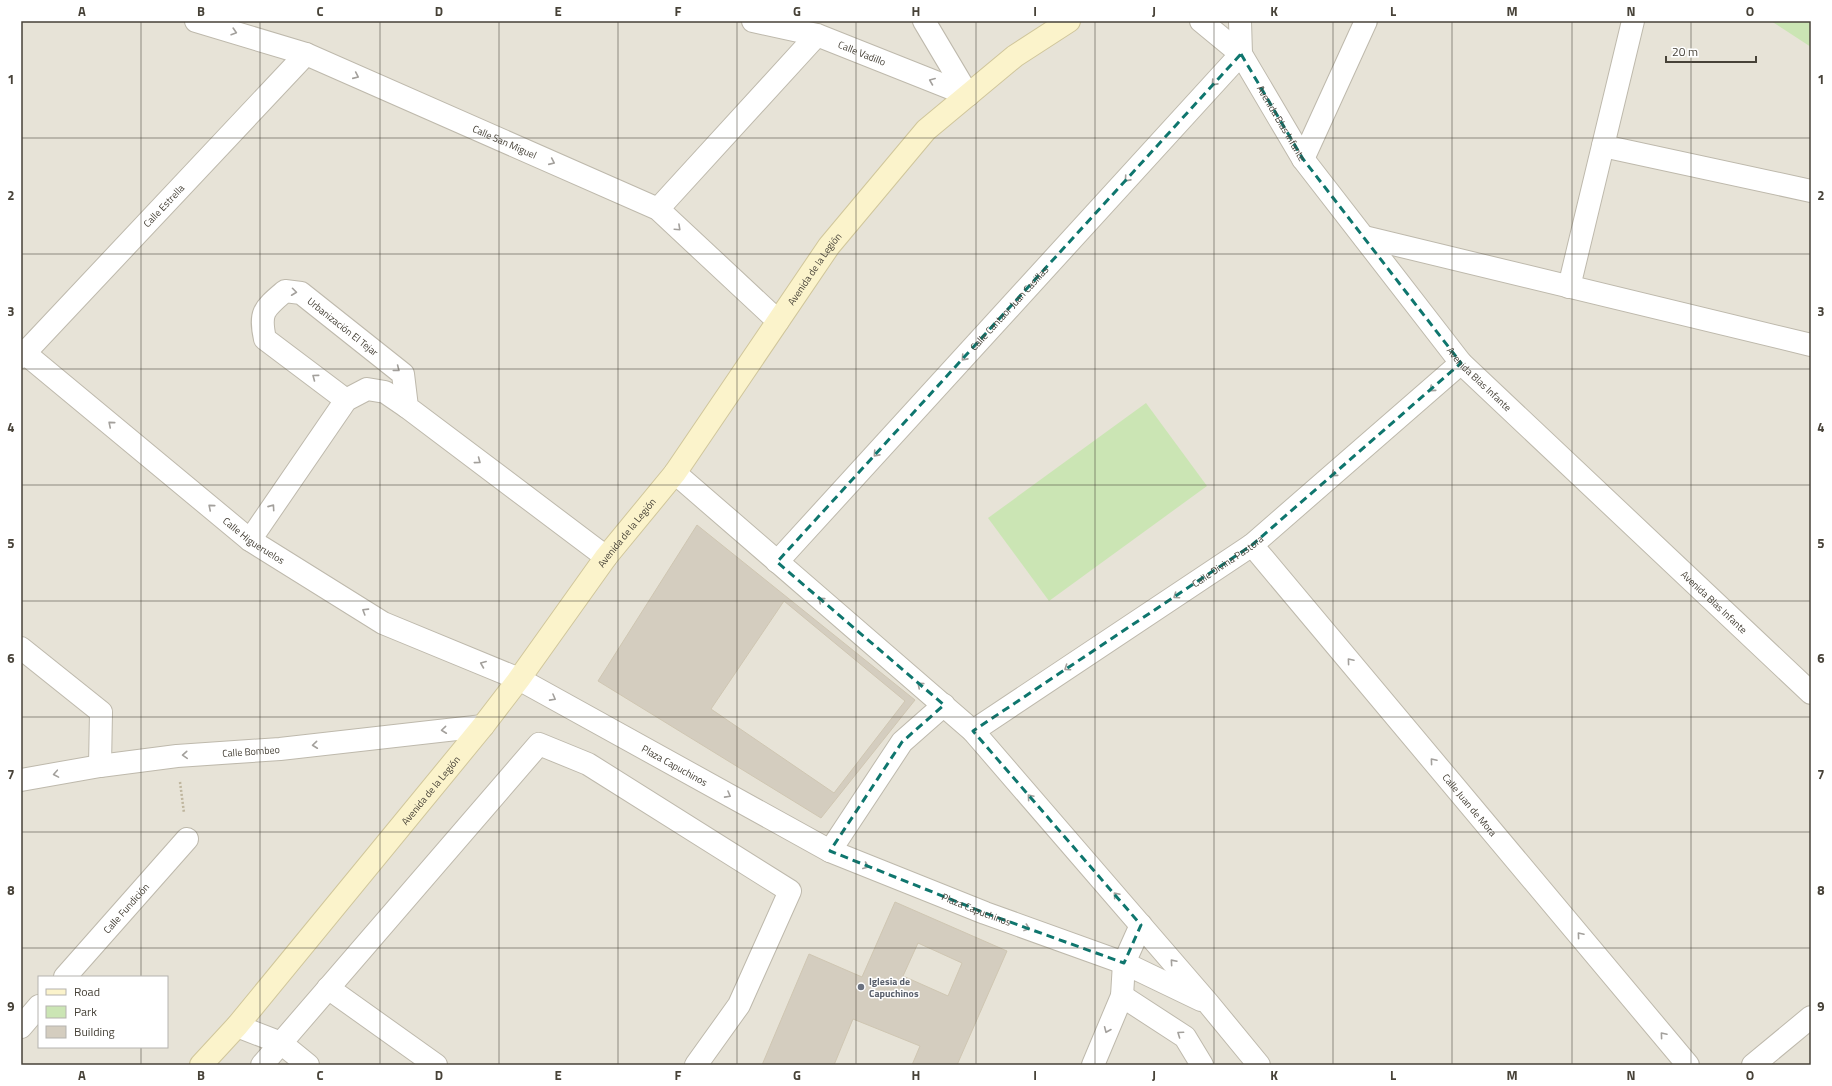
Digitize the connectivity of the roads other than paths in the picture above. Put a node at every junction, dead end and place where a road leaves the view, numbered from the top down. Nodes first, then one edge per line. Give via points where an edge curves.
1 (196, 21) edge
2 (753, 21) edge
3 (924, 21) edge
4 (1069, 21) edge
5 (1201, 21) edge
6 (1240, 21) edge
7 (1366, 21) edge
8 (1633, 21) edge
9 (817, 35) junction
10 (306, 54) junction
11 (1241, 54) junction
12 (968, 95) junction
13 (1603, 146) junction
14 (1303, 159) junction
15 (1811, 191) edge
16 (658, 209) junction
17 (1364, 237) junction
18 (1569, 286) junction
19 (778, 321) junction
20 (1811, 345) edge
21 (22, 353) edge
22 (1461, 363) junction
23 (346, 400) junction
24 (407, 407) junction
25 (675, 473) junction
26 (250, 540) junction
27 (1252, 545) junction
28 (606, 557) junction
29 (777, 562) junction
30 (21, 648) edge
31 (519, 679) junction
32 (1811, 693) edge
33 (944, 705) junction
34 (483, 726) junction
35 (973, 731) junction
36 (100, 766) junction
37 (21, 780) edge
38 (187, 839) road end
39 (830, 851) junction
40 (1141, 925) junction
41 (1124, 963) junction
42 (66, 976) edge
43 (328, 988) junction
44 (1122, 996) junction
45 (1208, 1003) junction
46 (38, 1007) edge
47 (1811, 1017) edge
48 (237, 1026) junction
49 (21, 1027) edge
50 (281, 1042) junction
51 (201, 1065) edge
52 (262, 1065) edge
53 (308, 1065) edge
54 (436, 1065) edge
55 (696, 1065) edge
56 (1093, 1065) edge
57 (1202, 1065) edge
58 (1259, 1065) edge
59 (1688, 1065) edge
60 (1753, 1065) edge

1 -> 10 street, Calle San Miguel
2 - 9 street, Calle Vadillo
3 - 12 street
4 - 12 main road, Avenida de la Legión via 1015,56
5 - 11 street, Avenida Blas Infante
6 - 11 street
7 - 14 street
8 - 13 street
12 -> 9 street, Calle Vadillo
9 - 16 street
10 -> 16 street, Calle San Miguel
10 - 21 street, Calle Estrella
11 - 14 street, Avenida Blas Infante
11 -> 29 street, Calle Cantaor Juan Casillas
12 - 19 main road, Avenida de la Legión via 926,130 829,246
13 - 15 street
13 - 18 street
14 - 17 street, Avenida Blas Infante
16 -> 19 street, Calle San Miguel
17 - 18 street
17 - 22 street, Avenida Blas Infante
18 - 20 street
19 - 25 main road, Avenida de la Legión
26 -> 21 street, Calle Higueruelos
22 -> 27 street, Calle Divina Pastora
22 - 32 street, Avenida Blas Infante
23 - 24 street via 366,389 385,392
23 -> 24 street, Urbanización El Tejar via 264,339 261,321 268,305 285,291 300,293 403,374
26 -> 23 street
24 -> 28 street
25 - 28 main road, Avenida de la Legión
25 - 29 street
31 -> 26 street, Calle Higueruelos via 383,623
27 -> 35 street, Calle Divina Pastora
59 -> 27 street, Calle Juan de Mora
28 - 31 main road, Avenida de la Legión
33 -> 29 street
30 - 36 street via 101,712
31 - 34 main road, Avenida de la Legión
31 -> 39 street, Plaza Capuchinos
33 - 35 street
33 - 39 street via 902,742
34 -> 36 street, Calle Bombeo
34 - 48 main road, Avenida de la Legión
40 -> 35 street
36 -> 37 street, Calle Bombeo
38 - 42 street, Calle Fundición
39 -> 41 street, Plaza Capuchinos via 986,913
40 - 41 street
45 -> 40 street
41 - 44 street
41 - 45 street, Plaza Capuchinos
43 - 50 street
43 - 54 street
43 - 55 street via 539,744 588,764 790,891 739,1005
44 -> 56 street
57 -> 44 street via 1185,1037
45 - 58 street
46 - 49 street
47 - 60 street
48 - 50 street
48 - 51 main road, Avenida de la Legión
50 - 52 street
50 - 53 street

